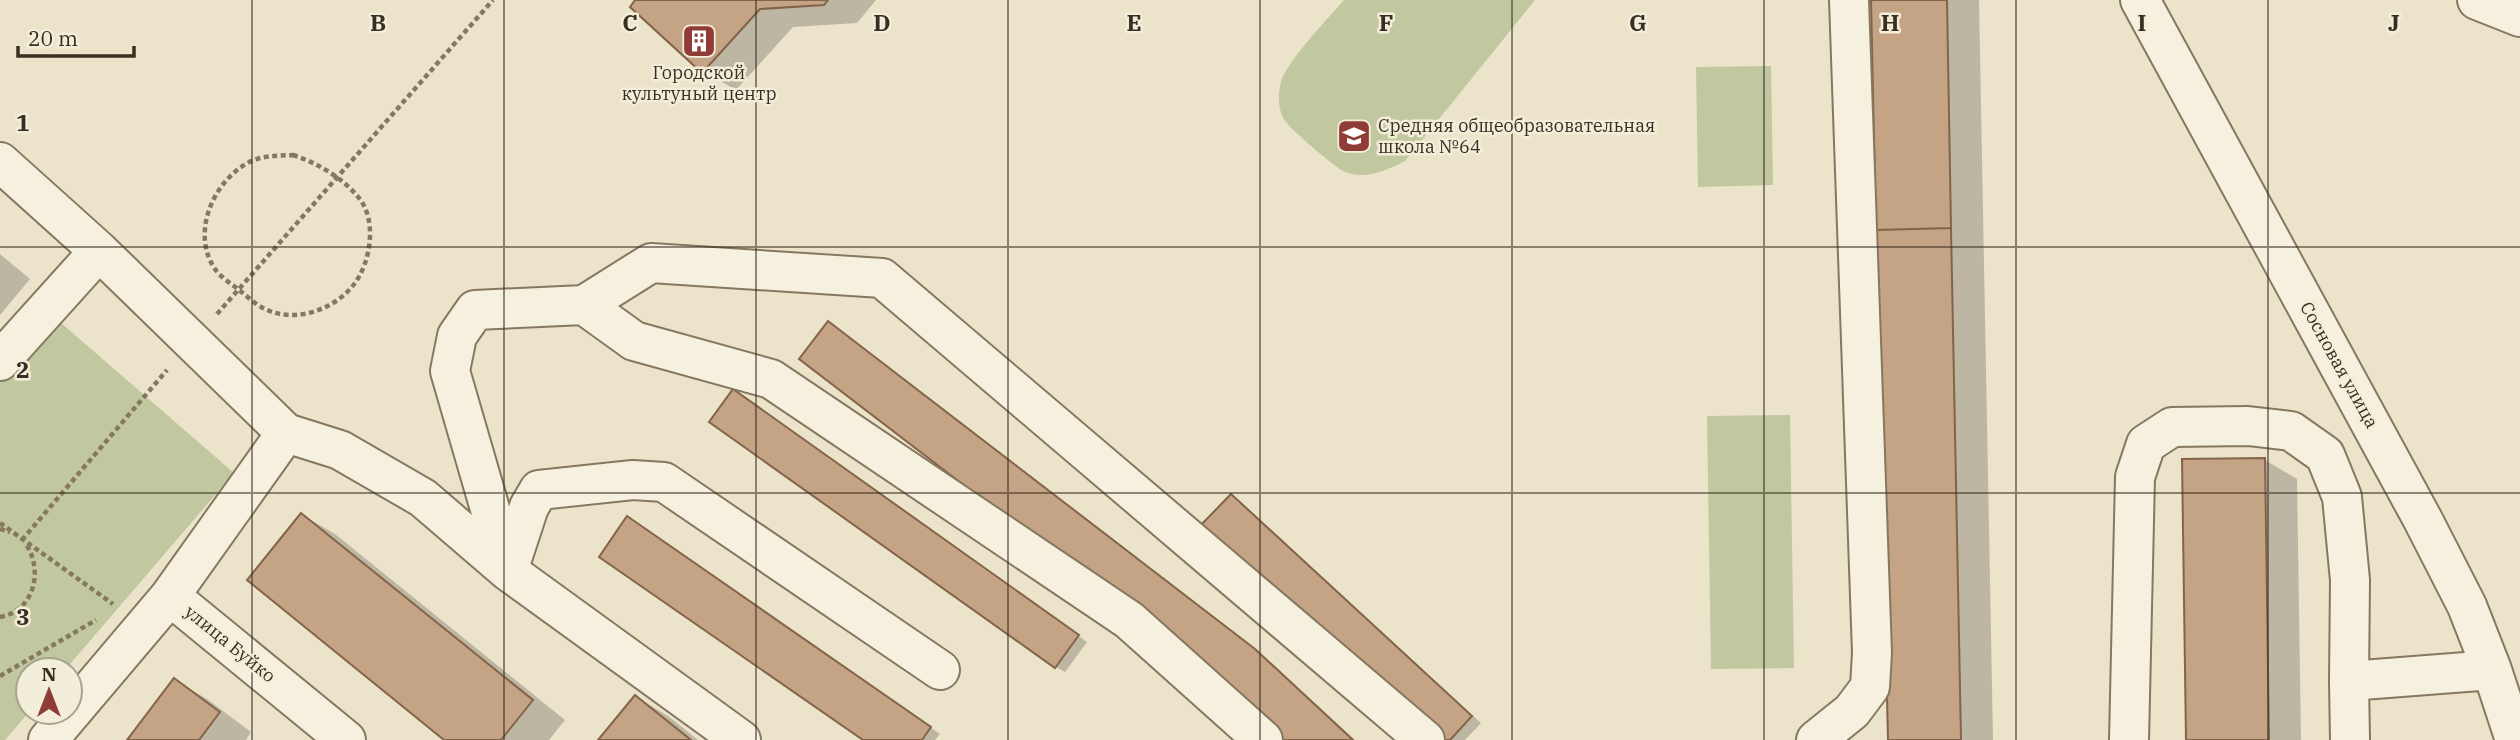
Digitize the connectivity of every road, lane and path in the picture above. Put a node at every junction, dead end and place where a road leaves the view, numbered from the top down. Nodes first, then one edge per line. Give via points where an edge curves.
1 (493, 0) edge
2 (1849, 0) edge
3 (2140, 0) edge
4 (2477, 0) edge
5 (2520, 17) edge
6 (0, 162) edge
7 (336, 178) junction
8 (99, 251) junction
9 (238, 290) junction
10 (584, 305) junction
11 (192, 342) junction
12 (0, 361) edge
13 (286, 433) junction
14 (0, 523) edge
15 (0, 529) edge
16 (22, 540) junction
17 (508, 570) junction
18 (170, 596) junction
19 (107, 615) dead end
20 (0, 617) edge
21 (940, 670) dead end
22 (2492, 670) junction
23 (0, 676) edge
24 (2349, 681) junction
25 (48, 740) edge
26 (346, 740) edge
27 (741, 740) edge
28 (1263, 740) edge
29 (1425, 740) edge
30 (1816, 740) edge
31 (2129, 740) edge
32 (2350, 740) edge
33 (2515, 740) edge

1 - 7 path
2 - 30 street via 1872,653 1870,687 1852,711
3 - 22 street, Сосновая улица via 2423,520
4 - 5 street
6 - 8 street
7 - 9 path
7 - 9 path via 315,162 293,155 263,157 228,176 215,193 205,223 206,248 215,270
7 - 9 path via 360,199 369,224 370,247 361,275 349,291 330,305 285,316 264,309
8 - 11 street
8 - 12 street
9 - 11 path
10 - 17 street via 475,310 457,336 450,371
10 - 28 street via 634,341 771,379 1129,620
10 - 29 street via 651,263 882,278
11 - 13 street
11 - 16 path
13 - 17 street via 340,450 423,498
13 - 18 street, улица Буйко
14 - 16 path
15 - 16 path
16 - 18 path via 118,608
16 - 20 path via 31,552 35,582 19,608
17 - 21 street via 539,490 633,480 664,482
17 - 27 street
18 - 25 street
18 - 26 street, улица Буйко
19 - 23 path
22 - 24 street
22 - 33 street, Сосновая улица
24 - 31 street via 2350,580 2342,497 2325,455 2291,431 2248,426 2172,427 2146,444 2135,477
24 - 32 street

